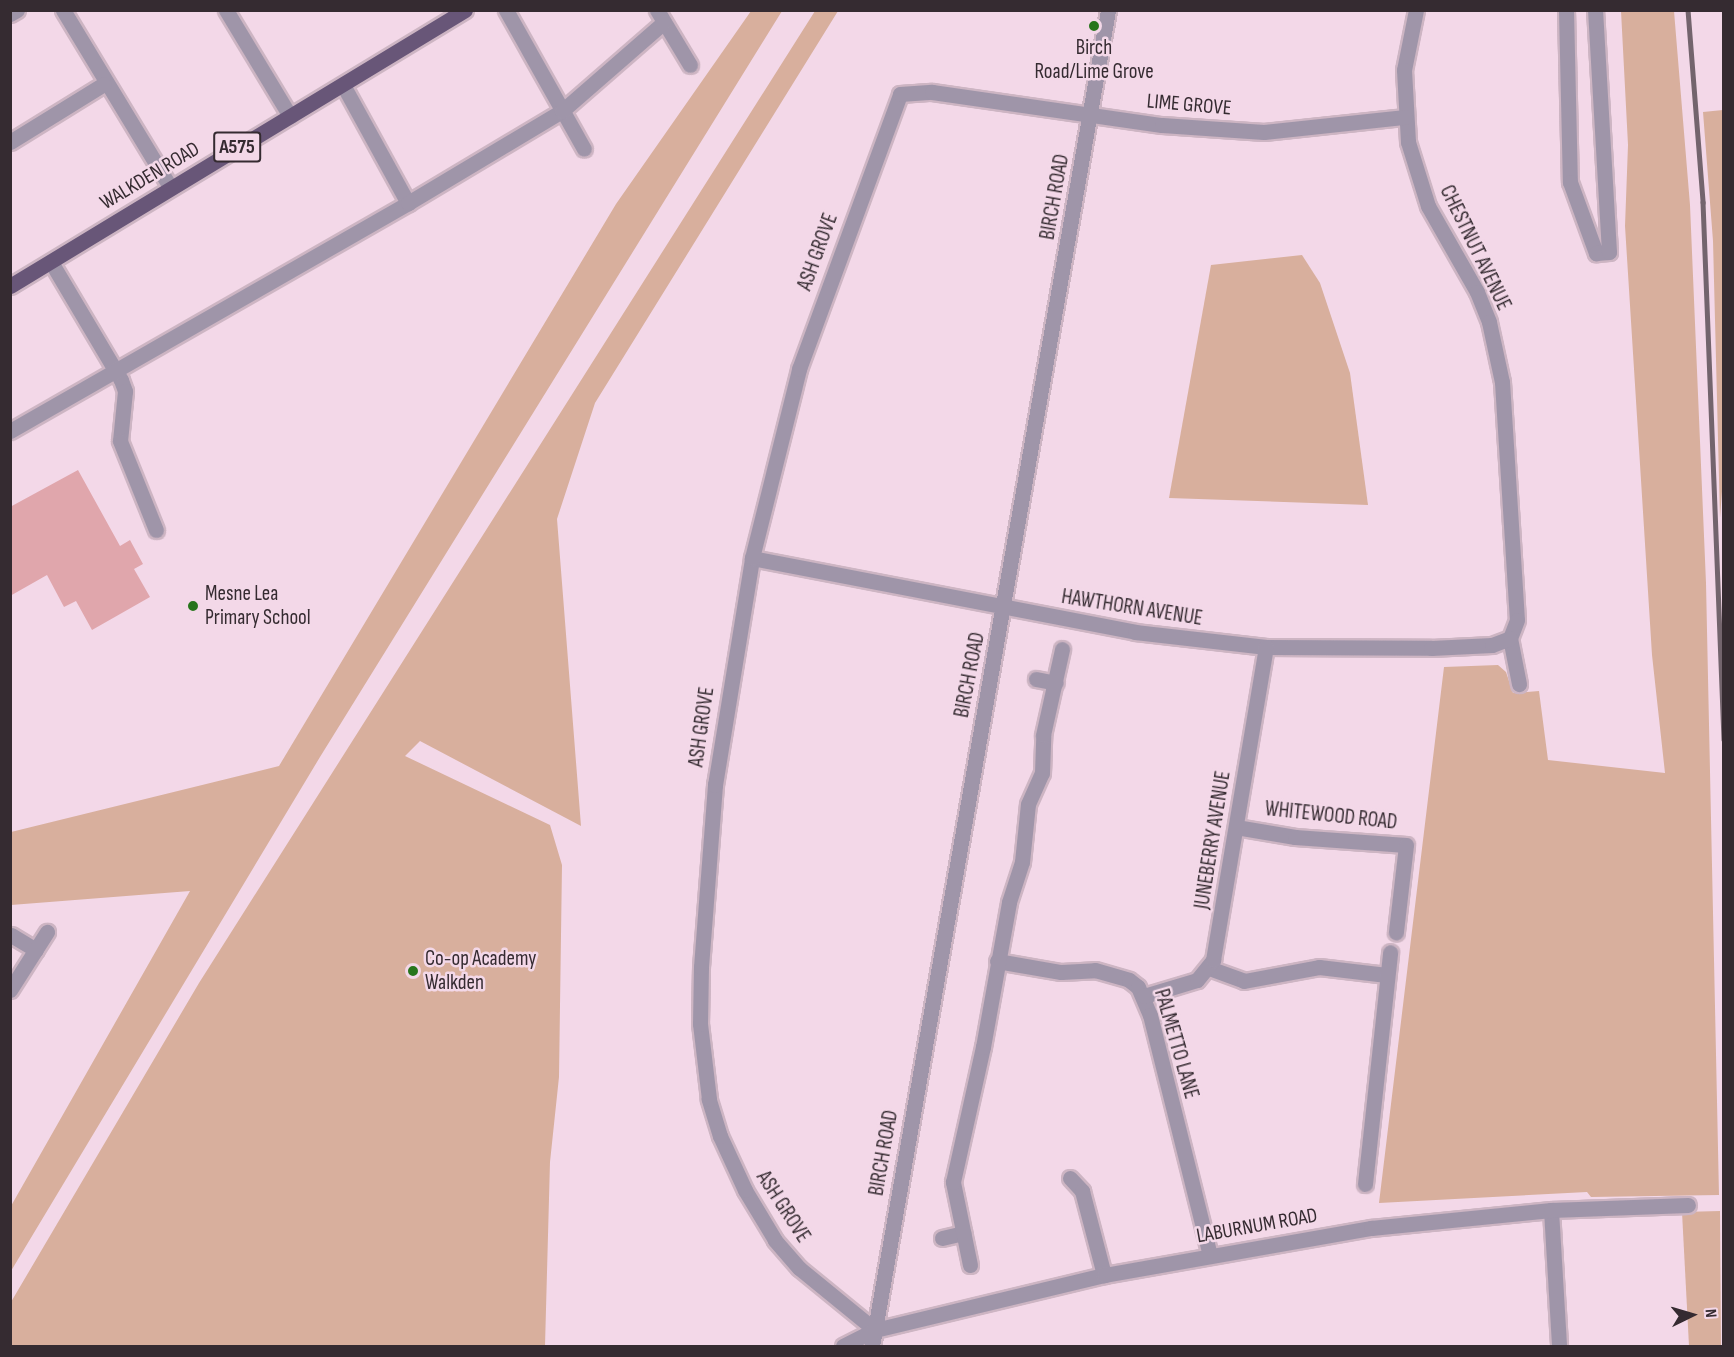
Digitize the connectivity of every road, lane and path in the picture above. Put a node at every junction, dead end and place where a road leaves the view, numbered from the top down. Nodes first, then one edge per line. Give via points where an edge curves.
1 (17, 10) edge
2 (63, 10) edge
3 (226, 10) edge
4 (465, 10) edge
5 (506, 10) edge
6 (1108, 10) edge
7 (1416, 10) edge
8 (1566, 10) edge
9 (1595, 10) edge
10 (10, 14) edge
11 (660, 16) edge
12 (690, 65) dead end
13 (104, 84) junction
14 (343, 85) junction
15 (900, 94) joint
16 (562, 111) junction
17 (1091, 115) junction
18 (290, 116) junction
19 (1405, 117) junction
20 (10, 142) edge
21 (584, 149) dead end
22 (170, 187) junction
23 (408, 203) junction
24 (51, 262) junction
25 (10, 286) edge
26 (113, 372) junction
27 (10, 431) edge
28 (156, 530) dead end
29 (752, 558) junction
30 (1005, 608) junction
31 (1510, 638) junction
32 (1266, 647) junction
33 (1062, 649) dead end
34 (1036, 680) dead end
35 (1056, 683) junction
36 (1520, 684) dead end
37 (1236, 827) junction
38 (47, 932) dead end
39 (1396, 932) dead end
40 (11, 935) edge
41 (36, 950) junction
42 (1390, 951) dead end
43 (997, 961) junction
44 (1209, 968) junction
45 (1387, 975) junction
46 (10, 990) edge
47 (1144, 996) junction
48 (1070, 1178) dead end
49 (1365, 1184) dead end
50 (1688, 1205) dead end
51 (1551, 1210) junction
52 (963, 1233) junction
53 (942, 1238) dead end
54 (1210, 1255) junction
55 (970, 1265) dead end
56 (1104, 1275) junction
57 (874, 1330) junction
58 (843, 1347) edge
59 (872, 1347) edge
60 (1559, 1347) edge

1 - 10 street
2 - 13 street
3 - 18 street
4 - 14 main road, WALKDEN ROAD / A575
5 - 16 street
6 - 17 street, BIRCH ROAD
7 - 19 street, CHESTNUT AVENUE via 1404,70
8 - 9 street via 1570,182 1596,253 1609,252
11 - 12 street
11 - 16 street
13 - 20 street
13 - 22 street
14 - 18 main road, WALKDEN ROAD / A575
14 - 23 street
15 - 17 street, LIME GROVE via 932,92
15 - 29 street, ASH GROVE via 799,369
16 - 21 street
16 - 23 street
17 - 19 street, LIME GROVE via 1162,125 1264,132
17 - 30 street, BIRCH ROAD
18 - 22 main road, WALKDEN ROAD / A575
19 - 31 street, CHESTNUT AVENUE via 1413,163 1428,206 1477,292 1497,352 1516,620
22 - 24 main road, WALKDEN ROAD / A575
23 - 26 street
24 - 25 main road, WALKDEN ROAD / A575
24 - 26 street
26 - 27 street
26 - 28 street via 125,391 120,441
29 - 30 street, HAWTHORN AVENUE
29 - 57 street, ASH GROVE via 725,711 712,820 700,967 705,1076 720,1136 745,1190 775,1240 828,1295
30 - 32 street, HAWTHORN AVENUE via 1136,632
30 - 57 street, BIRCH ROAD via 957,850
31 - 32 street, HAWTHORN AVENUE via 1492,645 1441,647
31 - 36 street, CHESTNUT AVENUE
32 - 37 street, JUNEBERRY AVENUE
33 - 35 street
34 - 35 street
35 - 43 street via 1043,735 1042,774 1028,804 1022,862
37 - 39 street, WHITEWOOD ROAD via 1295,837 1406,845
37 - 44 street, JUNEBERRY AVENUE
38 - 41 street
40 - 41 street
41 - 46 street
42 - 45 street
43 - 47 street, PALMETTO LANE via 1061,972 1113,974 1130,980
43 - 52 street via 983,1047 952,1182
44 - 45 street via 1244,981 1319,968
44 - 47 street via 1197,980
45 - 49 street
47 - 54 street, PALMETTO LANE
48 - 56 street via 1082,1191
50 - 51 street, LABURNUM ROAD
51 - 54 street, LABURNUM ROAD via 1371,1228
51 - 60 street
52 - 53 street
52 - 55 street
54 - 56 street, LABURNUM ROAD
56 - 57 street, LABURNUM ROAD
57 - 58 street, LABURNUM ROAD
57 - 59 street, BIRCH ROAD

